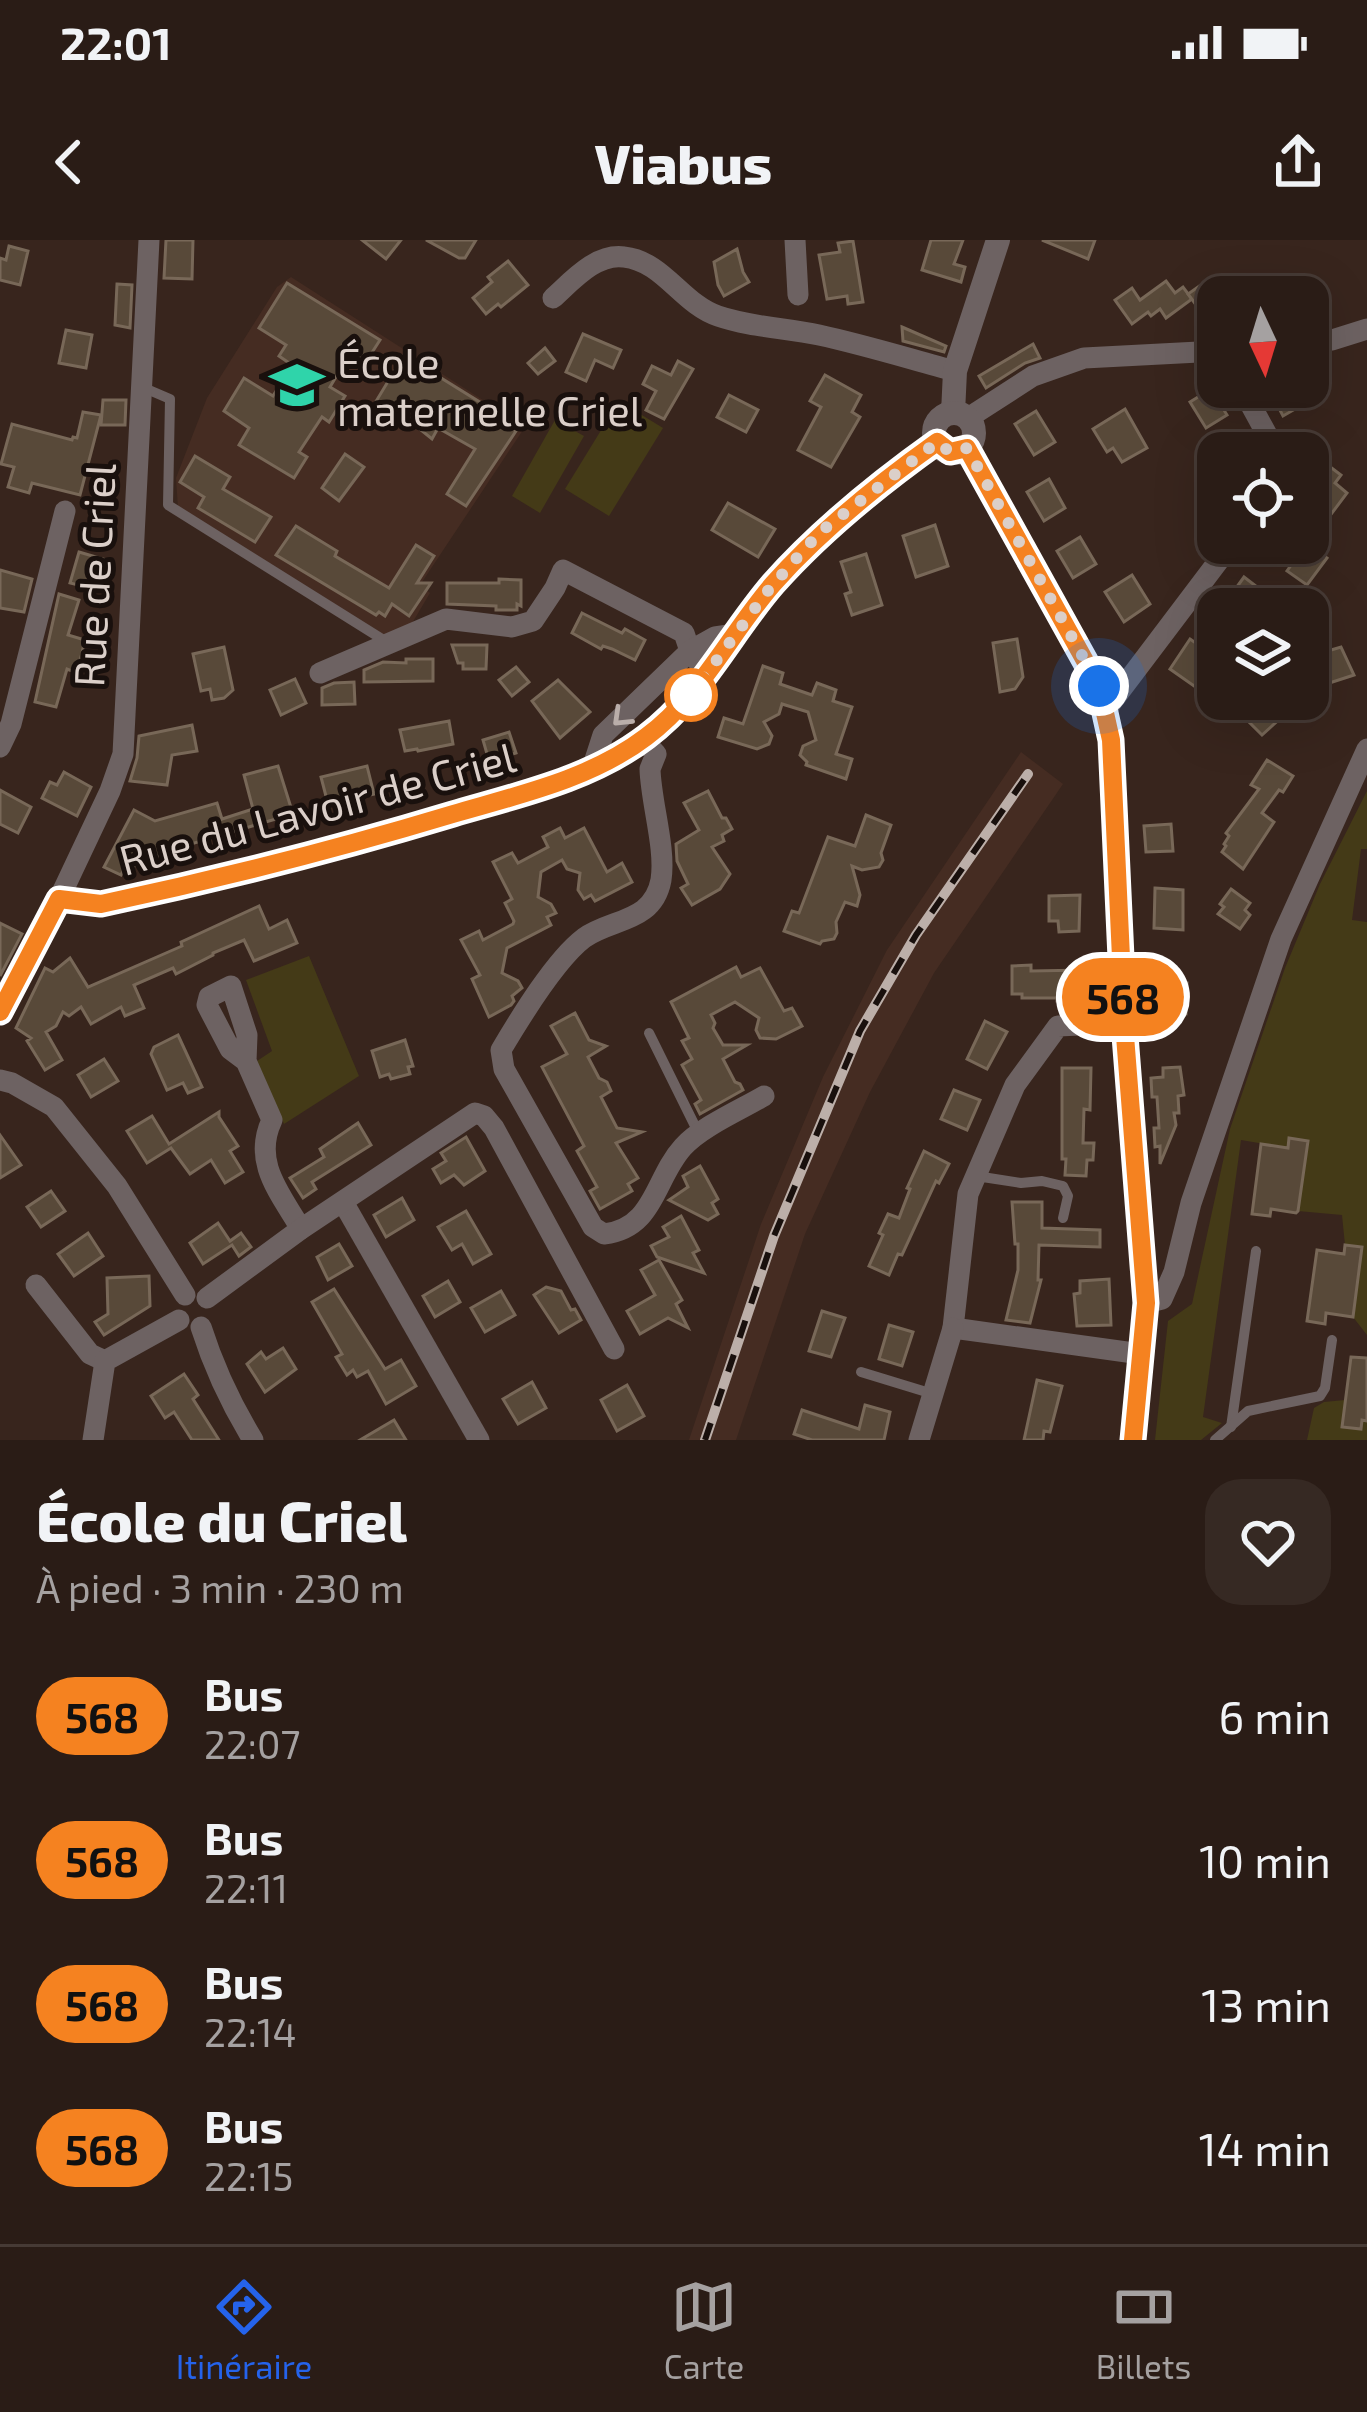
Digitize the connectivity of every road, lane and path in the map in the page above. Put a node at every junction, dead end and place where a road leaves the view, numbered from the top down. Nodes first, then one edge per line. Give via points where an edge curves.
1 (149, 240) edge
2 (795, 240) edge
3 (998, 240) edge
4 (798, 295) dead end
5 (554, 298) dead end
6 (1367, 329) edge
7 (1329, 340) edge
8 (1197, 352) edge
9 (955, 371) junction
10 (142, 387) junction
11 (961, 416) junction
12 (937, 442) junction
13 (967, 448) junction
14 (64, 511) dead end
15 (1216, 564) edge
16 (735, 634) junction
17 (391, 644) junction
18 (690, 651) junction
19 (320, 673) dead end
20 (708, 675) junction
21 (1105, 711) junction
22 (643, 740) junction
23 (0, 747) edge
24 (1367, 748) edge
25 (592, 769) junction
26 (59, 899) junction
27 (4, 994) edge
28 (1124, 1023) junction
29 (649, 1033) dead end
30 (246, 1060) dead end
31 (0, 1080) edge
32 (764, 1096) dead end
33 (700, 1135) junction
34 (976, 1176) junction
35 (344, 1202) junction
36 (1064, 1218) dead end
37 (301, 1229) junction
38 (1256, 1251) dead end
39 (37, 1285) dead end
40 (196, 1296) junction
41 (1146, 1303) junction
42 (190, 1324) junction
43 (953, 1328) junction
44 (1332, 1340) dead end
45 (614, 1349) dead end
46 (1141, 1354) junction
47 (105, 1361) junction
48 (861, 1372) dead end
49 (933, 1394) junction
50 (1232, 1427) junction
51 (93, 1440) edge
52 (253, 1440) edge
53 (479, 1440) edge
54 (919, 1440) edge
55 (1133, 1440) edge
56 (1215, 1440) edge

1 - 10 street, Rue de Criel
2 - 4 street
3 - 9 street
5 - 9 street via 581,272 623,256 716,316
6 - 7 street
8 - 11 street via 1084,358
9 - 11 street
10 - 17 lane via 170,398 168,505
10 - 26 street, Rue de Criel via 123,754
11 - 12 street via 941,418
11 - 13 street via 974,434
12 - 13 street via 950,452
12 - 16 street, Rue du Lavoir de Criel via 820,532
13 - 21 street via 1099,686
14 - 23 street
15 - 21 street
16 - 18 street
16 - 20 street, Rue du Lavoir de Criel
17 - 18 street via 446,619 512,627 532,621 563,570 685,633
17 - 19 street
18 - 20 street
18 -> 25 street via 604,735
20 - 22 street, Rue du Lavoir de Criel
21 - 28 street
22 - 25 street, Rue du Lavoir de Criel
22 - 33 street via 656,754 650,770 661,880 654,900 641,914 581,940 501,1050 504,1069 604,1234 636,1223 676,1156
24 - 41 street via 1281,939 1174,1272 1162,1299
25 - 26 street, Rue du Lavoir de Criel via 376,838 139,896 101,904
26 - 27 street
28 - 34 street via 1058,1026 1015,1085
28 - 41 street
29 - 33 lane
30 - 37 street via 272,1120 266,1168
31 - 40 street via 55,1108
32 - 33 street
34 - 36 lane via 1063,1186
34 - 43 street
35 - 37 street
35 - 45 street via 476,1113 484,1116
35 - 53 street
37 - 40 street
38 - 50 lane
39 - 47 street via 90,1354
40 - 42 street via 177,1308
40 - 42 street via 212,1315
41 - 46 street
42 - 47 street
42 - 52 street
43 - 46 street
43 - 49 street
44 - 50 lane via 1320,1396 1248,1411
46 - 55 street
47 - 51 street
48 - 49 lane
49 - 54 street
50 - 56 lane

